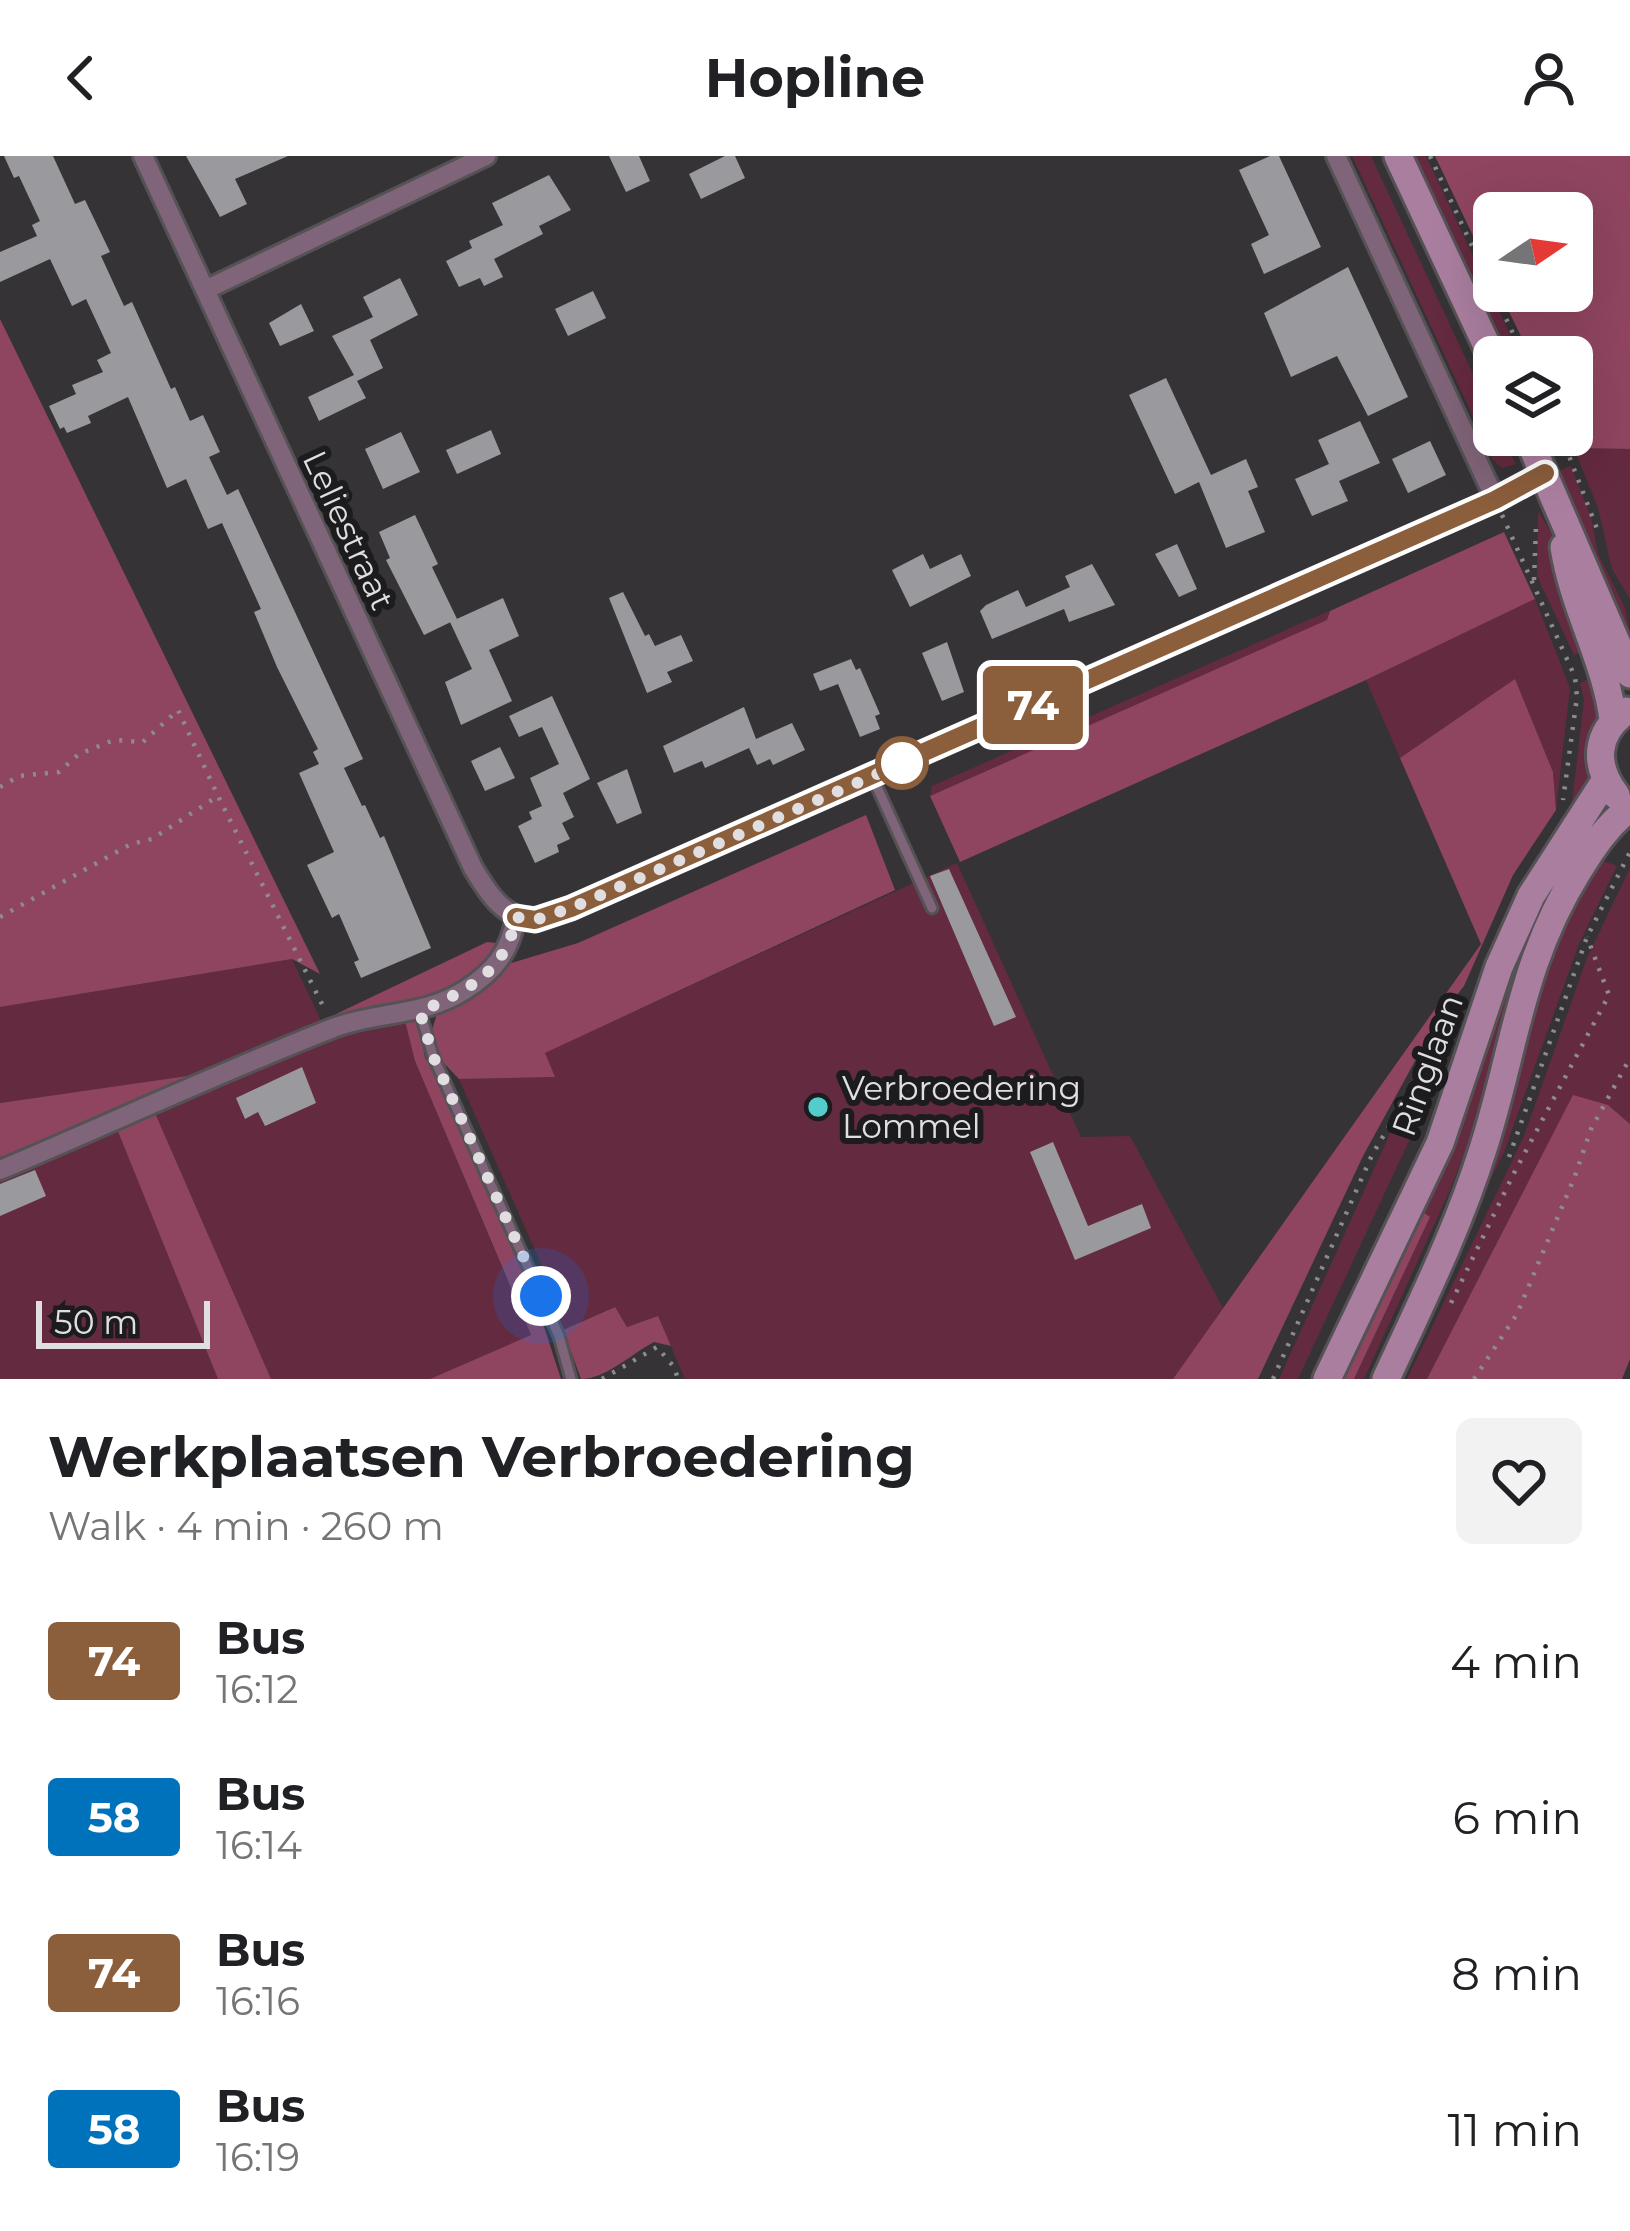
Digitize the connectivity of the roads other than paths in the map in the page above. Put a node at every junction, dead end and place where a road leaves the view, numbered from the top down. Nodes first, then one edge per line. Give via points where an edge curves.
1 (143, 156) edge
2 (486, 156) edge
3 (1336, 156) edge
4 (1397, 156) edge
5 (205, 290) junction
6 (1482, 336) edge
7 (1531, 456) edge
8 (1535, 478) junction
9 (1495, 500) junction
10 (1559, 513) junction
11 (1630, 674) edge
12 (1622, 714) edge
13 (872, 776) junction
14 (1605, 781) junction
15 (1630, 806) edge
16 (932, 908) dead end
17 (516, 917) junction
18 (420, 1012) junction
19 (0, 1170) edge
20 (572, 1379) edge
21 (1327, 1379) edge
22 (1386, 1379) edge

1 - 5 street, Leliestraat
2 - 5 street
3 - 9 street
4 - 6 main road
5 - 17 street, Leliestraat via 473,868 494,902
7 - 8 main road
8 - 9 street
8 - 10 main road
9 - 13 street
10 - 11 main road
10 - 12 main road via 1578,610
12 - 14 main road via 1599,749
13 - 16 lane
13 - 17 street via 571,908 535,920
14 - 15 main road
14 - 21 main road, Ringlaan via 1532,896 1499,967 1440,1143
15 - 22 main road, Ringlaan via 1598,838 1540,940 1470,1187
17 - 18 street via 511,945 489,972
18 - 19 street via 334,1028
18 - 20 lane

